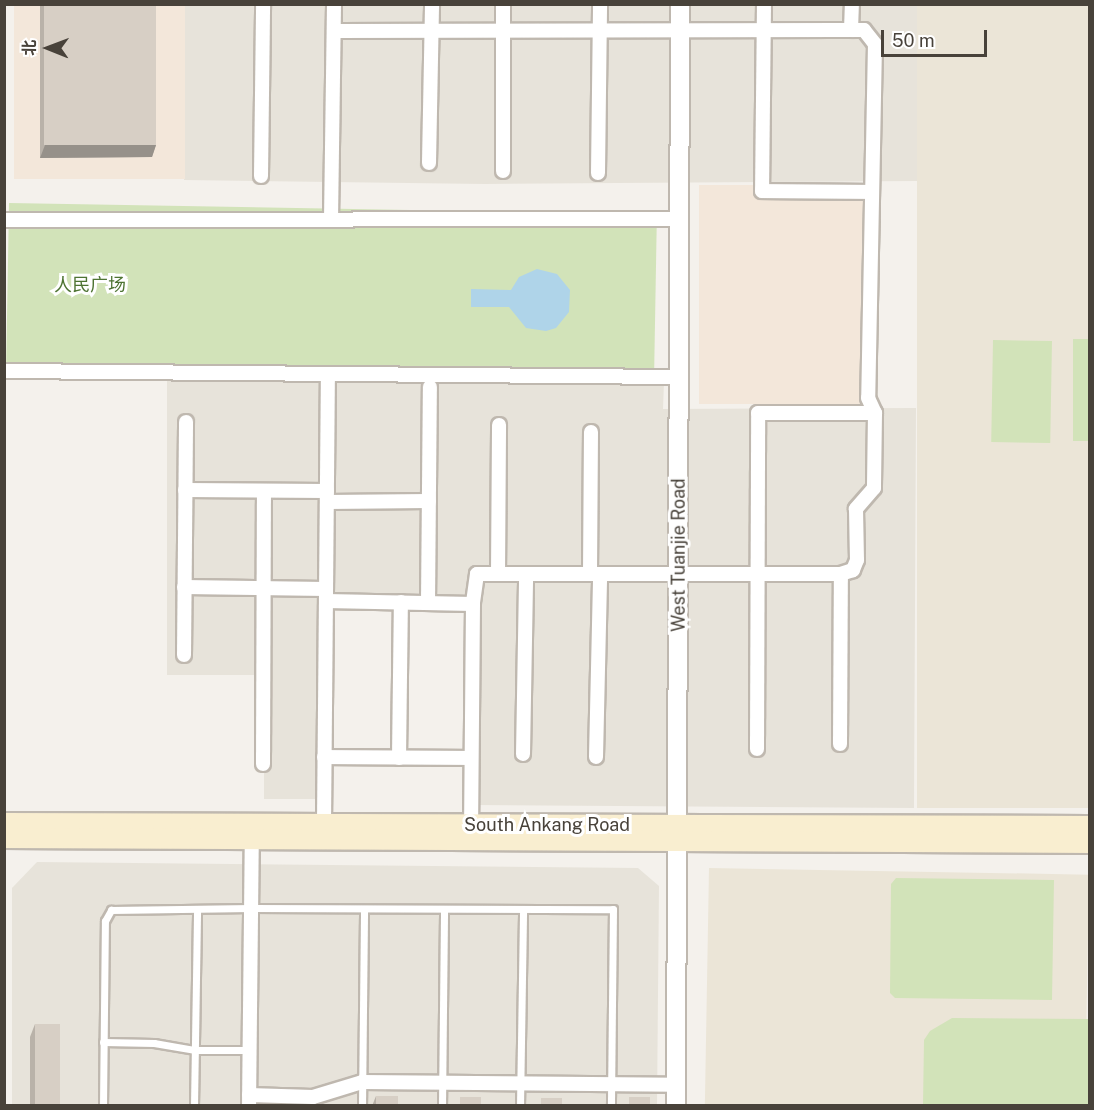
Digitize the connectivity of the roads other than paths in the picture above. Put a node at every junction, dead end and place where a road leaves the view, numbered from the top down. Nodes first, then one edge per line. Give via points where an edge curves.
1 (263, 4) edge
2 (334, 4) edge
3 (432, 4) edge
4 (503, 4) edge
5 (600, 4) edge
6 (680, 4) edge
7 (764, 4) edge
8 (852, 4) edge
9 (600, 30) junction
10 (680, 30) junction
11 (764, 30) junction
12 (852, 30) junction
13 (334, 31) junction
14 (432, 31) junction
15 (504, 31) junction
16 (429, 163) dead end
17 (503, 171) dead end
18 (598, 173) dead end
19 (261, 176) dead end
20 (871, 192) junction
21 (680, 219) junction
22 (4, 220) edge
23 (331, 220) junction
24 (4, 371) edge
25 (328, 374) junction
26 (679, 377) junction
27 (430, 387) dead end
28 (875, 413) junction
29 (186, 422) dead end
30 (499, 425) dead end
31 (591, 432) dead end
32 (185, 490) junction
33 (264, 491) junction
34 (327, 497) junction
35 (429, 501) junction
36 (758, 573) junction
37 (841, 573) junction
38 (498, 574) junction
39 (526, 574) junction
40 (595, 575) junction
41 (679, 575) junction
42 (184, 587) junction
43 (264, 588) junction
44 (326, 595) junction
45 (401, 602) junction
46 (428, 603) junction
47 (473, 604) junction
48 (184, 655) dead end
49 (840, 744) dead end
50 (756, 749) dead end
51 (523, 754) dead end
52 (324, 757) junction
53 (596, 757) dead end
54 (399, 758) junction
55 (471, 758) junction
56 (263, 764) dead end
57 (324, 823) junction
58 (4, 824) edge
59 (471, 824) junction
60 (1089, 826) edge
61 (252, 832) junction
62 (677, 833) junction
63 (4, 838) edge
64 (1089, 843) edge
65 (252, 908) junction
66 (197, 909) junction
67 (364, 909) junction
68 (444, 909) junction
69 (523, 909) junction
70 (103, 1042) junction
71 (195, 1050) junction
72 (250, 1050) junction
73 (362, 1082) junction
74 (442, 1082) junction
75 (521, 1083) junction
76 (611, 1084) junction
77 (676, 1084) junction
78 (249, 1100) edge
79 (103, 1106) edge
80 (194, 1106) edge
81 (362, 1106) edge
82 (442, 1106) edge
83 (520, 1106) edge
84 (611, 1106) edge
85 (676, 1106) edge

1 - 19 street
2 - 13 street
3 - 14 street
4 - 15 street
5 - 9 street
6 - 10 street, West Tuanjie Road
7 - 11 street
8 - 12 street
9 - 10 street
9 - 15 street
9 - 18 street
10 - 11 street
10 - 21 street, West Tuanjie Road
11 - 12 street
11 - 20 street via 762,191
12 - 20 street via 871,34 875,44
13 - 14 street
13 - 23 street
14 - 15 street
14 - 16 street
15 - 17 street
20 - 28 street via 868,398
21 - 23 street
21 - 26 street, West Tuanjie Road
22 - 23 street
24 - 25 street
25 - 26 street
25 - 34 street
26 - 41 street, West Tuanjie Road
27 - 35 street
28 - 36 street via 758,412
28 - 37 street via 874,488 856,509 857,560 853,570
29 - 32 street
30 - 38 street
31 - 40 street
32 - 33 street
32 - 42 street
33 - 34 street
33 - 43 street
34 - 35 street
34 - 44 street
35 - 46 street
36 - 37 street
36 - 41 street
36 - 50 street
37 - 49 street
38 - 39 street
38 - 47 street via 477,574
39 - 40 street
39 - 51 street
40 - 41 street
40 - 53 street
41 - 62 street, West Tuanjie Road
42 - 43 street
42 - 48 street
43 - 44 street
43 - 56 street
44 - 45 street
44 - 52 street
45 - 46 street
45 - 54 street
46 - 47 street
47 - 55 street
52 - 54 street
52 - 57 street
54 - 55 street
55 - 59 street
57 - 59 main road, South Ankang Road
57 - 61 main road, South Ankang Road
58 - 61 main road, South Ankang Road
59 - 62 main road, South Ankang Road
60 - 62 main road, South Ankang Road
61 - 62 main road, South Ankang Road
61 - 63 main road, South Ankang Road
61 - 65 street
62 - 64 main road, South Ankang Road
62 - 77 street, West Tuanjie Road
65 - 66 lane
65 - 67 lane
65 - 72 street
66 - 70 lane via 111,910 105,921
66 - 71 lane
67 - 68 lane
67 - 73 lane
68 - 69 lane
68 - 74 lane
69 - 75 lane
69 - 76 lane via 613,909
70 - 71 lane via 154,1042
70 - 79 lane
71 - 72 lane
71 - 80 lane
72 - 78 street
73 - 74 street
73 - 78 street via 313,1098
73 - 81 lane
74 - 75 street
74 - 82 lane
75 - 76 street
75 - 83 lane
76 - 77 street
76 - 84 lane
77 - 85 street, West Tuanjie Road

